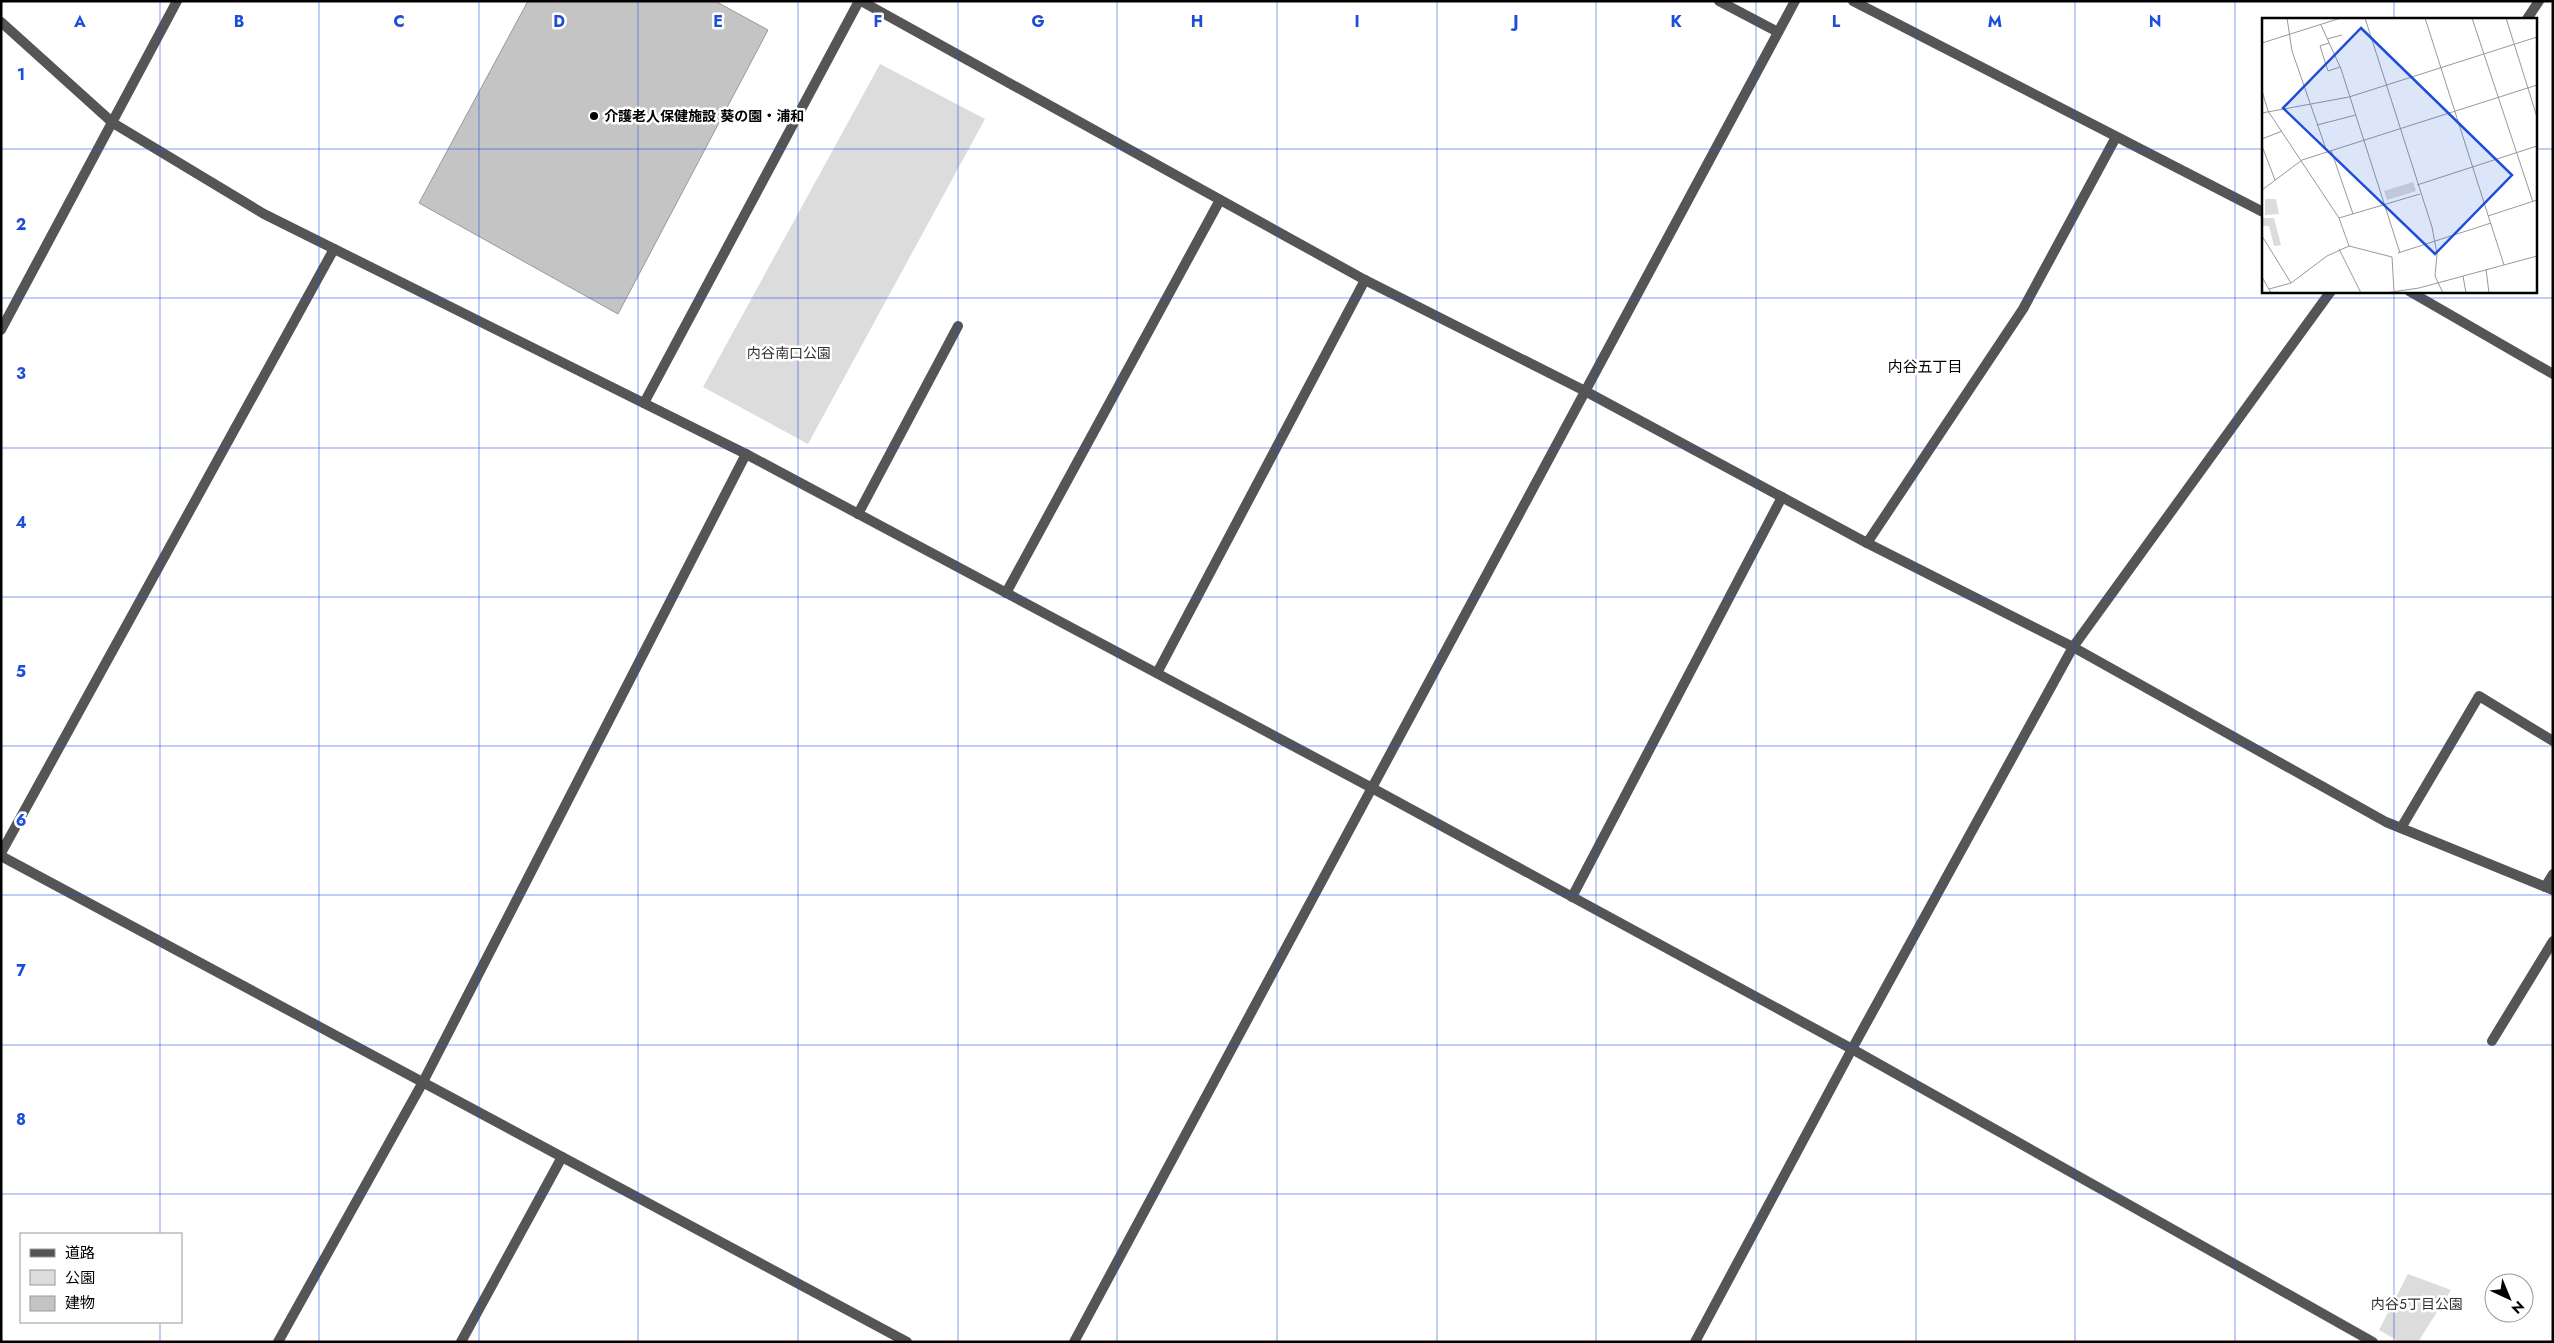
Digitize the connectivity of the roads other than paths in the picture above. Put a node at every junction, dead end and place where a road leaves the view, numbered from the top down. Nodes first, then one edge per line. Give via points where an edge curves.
1 (177, 1) edge
2 (860, 1) edge
3 (1719, 1) edge
4 (1795, 1) edge
5 (1853, 1) edge
6 (2539, 1) edge
7 (2528, 18) edge
8 (1, 22) edge
9 (1778, 32) junction
10 (113, 123) junction
11 (2116, 137) junction
12 (1220, 200) junction
13 (2262, 211) edge
14 (334, 249) junction
15 (1365, 280) junction
16 (2330, 292) edge
17 (2411, 292) edge
18 (958, 326) dead end
19 (1, 330) edge
20 (2553, 374) edge
21 (1585, 391) junction
22 (644, 403) junction
23 (746, 454) junction
24 (1782, 497) junction
25 (858, 514) junction
26 (1867, 543) junction
27 (1006, 593) junction
28 (2073, 647) junction
29 (1157, 673) junction
30 (2553, 741) edge
31 (1372, 788) junction
32 (2401, 828) junction
33 (1, 855) edge
34 (2553, 874) edge
35 (2549, 888) edge
36 (1572, 897) junction
37 (2553, 941) edge
38 (2492, 1041) dead end
39 (1852, 1049) junction
40 (423, 1082) junction
41 (562, 1156) junction
42 (278, 1342) edge
43 (462, 1342) edge
44 (907, 1342) edge
45 (1074, 1342) edge
46 (1695, 1342) edge
47 (2372, 1342) edge

1 - 10 street
2 - 12 street
2 - 22 street
3 - 9 street
4 - 9 street
5 - 11 street
6 - 7 street
8 - 10 street
9 - 21 street
10 - 14 street via 264,214
10 - 19 street
11 - 13 street
11 - 26 street via 2023,309
12 - 15 street
12 - 27 street
14 - 22 street
14 - 33 street
15 - 21 street
15 - 29 street
16 - 28 street
17 - 20 street
18 - 25 street
21 - 24 street
21 - 31 street
22 - 23 street
23 - 25 street
23 - 40 street
24 - 26 street
24 - 36 street
25 - 27 street
26 - 28 street
27 - 29 street
28 - 32 street
28 - 39 street
29 - 31 street
30 - 32 street via 2479,696
31 - 36 street
31 - 45 street
32 - 35 street
33 - 40 street
34 - 35 street
36 - 39 street
37 - 38 street
39 - 46 street
39 - 47 street
40 - 41 street
40 - 42 street
41 - 43 street
41 - 44 street

